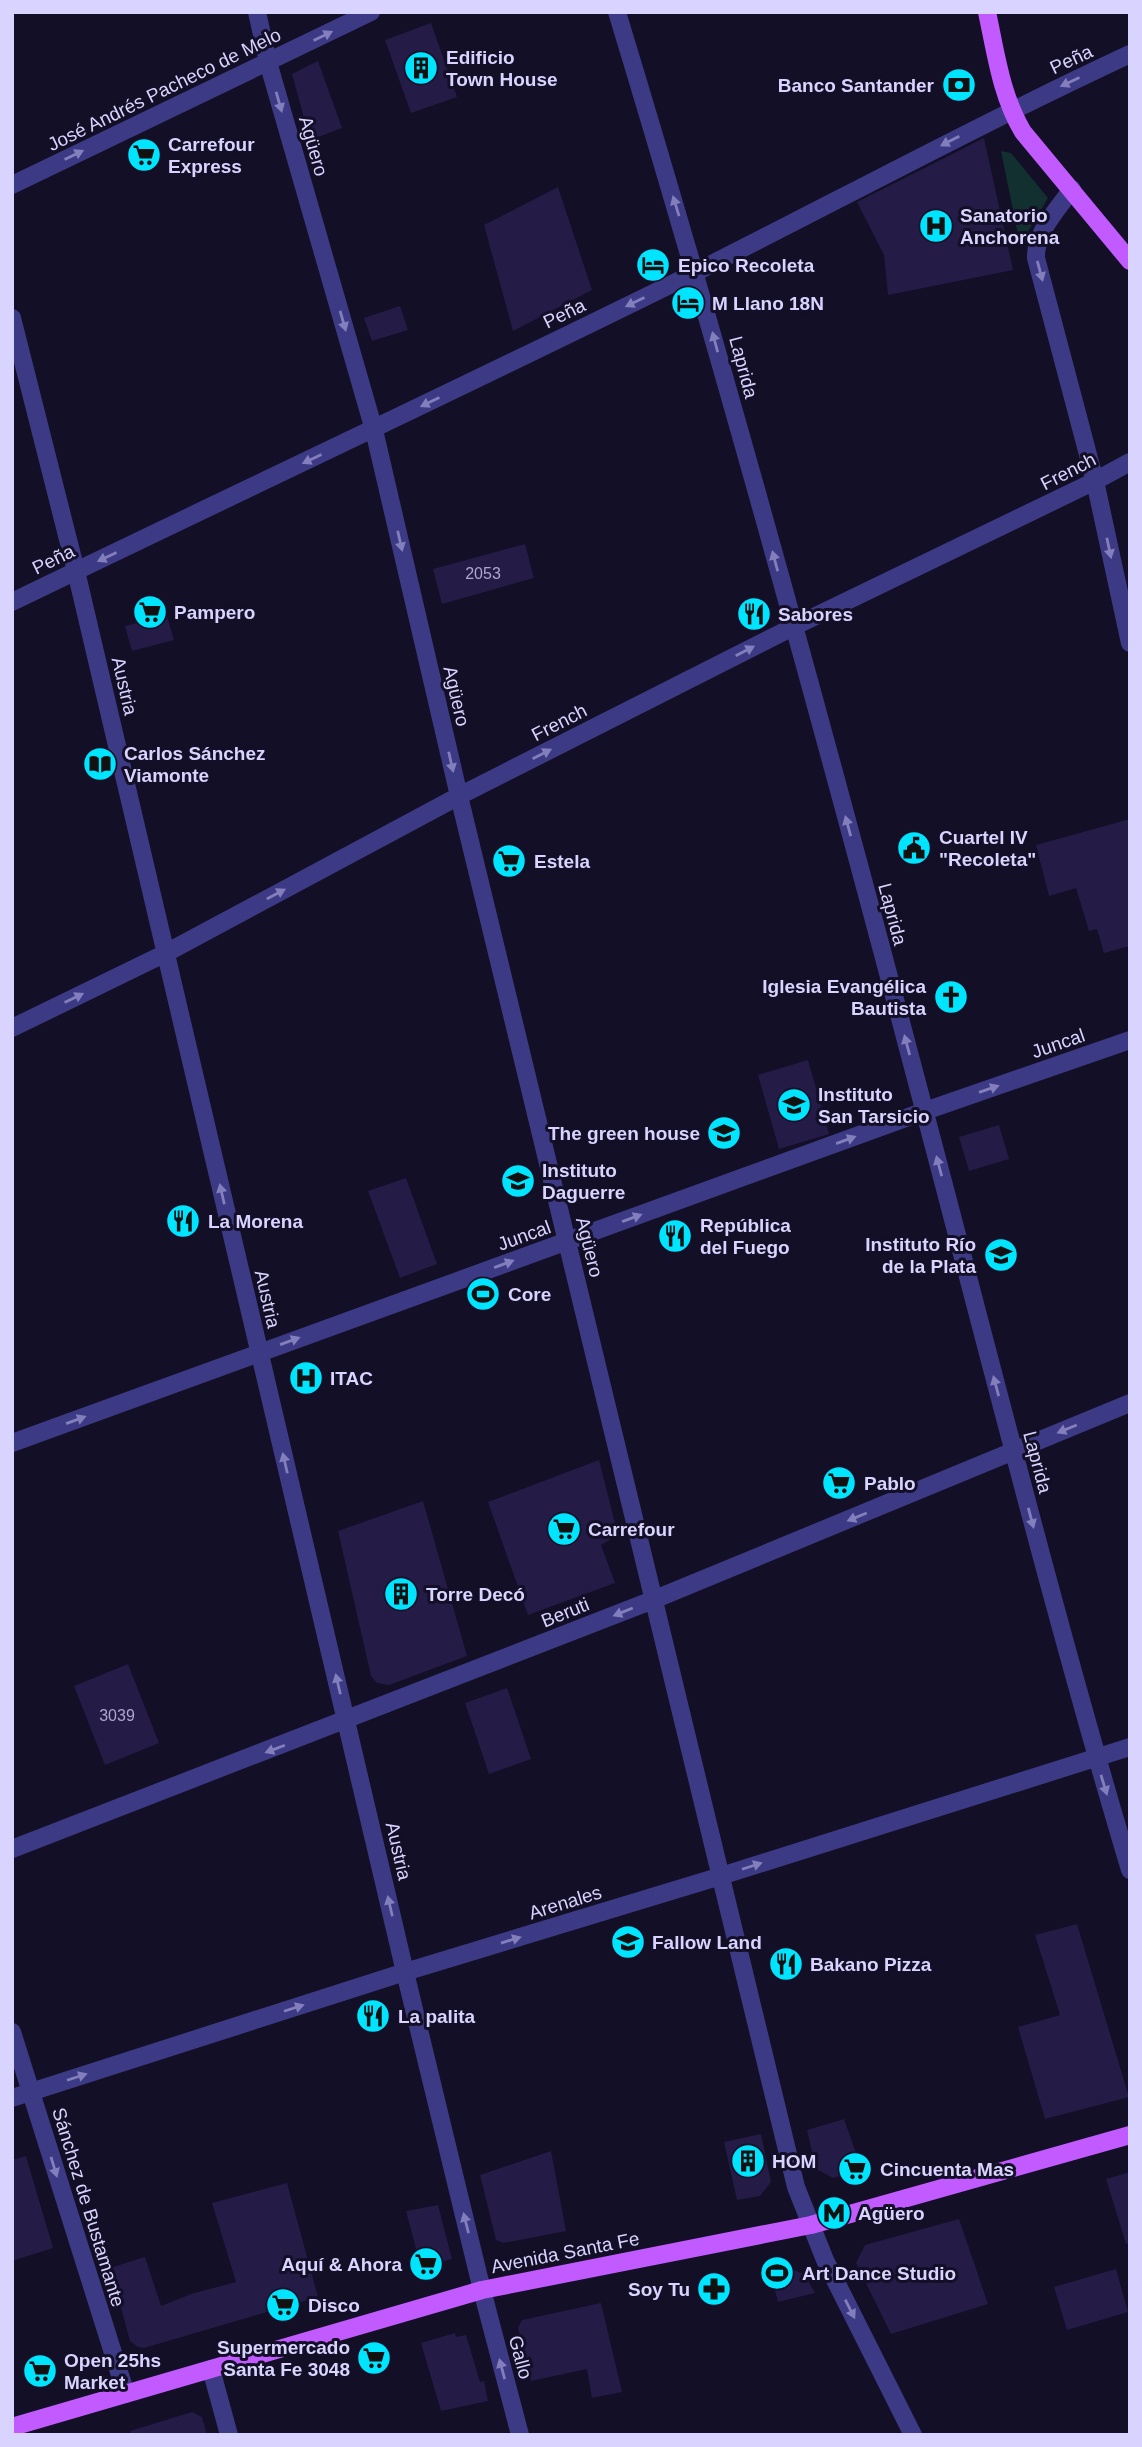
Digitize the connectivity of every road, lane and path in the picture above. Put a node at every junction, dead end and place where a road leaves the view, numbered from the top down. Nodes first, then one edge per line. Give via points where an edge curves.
1 (257, 12) edge
2 (371, 12) edge
3 (617, 12) edge
4 (987, 12) edge
5 (1130, 54) edge
6 (268, 62) junction
7 (1010, 110) junction
8 (12, 185) edge
9 (1072, 189) junction
10 (1130, 261) edge
11 (696, 271) junction
12 (12, 318) edge
13 (374, 430) junction
14 (1130, 462) edge
15 (1095, 481) junction
16 (76, 571) junction
17 (12, 602) edge
18 (793, 627) junction
19 (1130, 643) edge
20 (459, 796) junction
21 (166, 953) junction
22 (12, 1027) edge
23 (1130, 1040) edge
24 (925, 1111) junction
25 (568, 1241) junction
26 (259, 1353) junction
27 (1130, 1404) edge
28 (12, 1443) edge
29 (1013, 1452) junction
30 (653, 1600) junction
31 (347, 1721) junction
32 (1130, 1747) edge
33 (1096, 1757) junction
34 (12, 1849) edge
35 (1130, 1870) edge
36 (721, 1876) junction
37 (405, 1972) junction
38 (12, 2032) edge
39 (31, 2092) junction
40 (12, 2098) edge
41 (1130, 2135) edge
42 (811, 2225) junction
43 (482, 2290) junction
44 (211, 2369) junction
45 (126, 2394) junction
46 (12, 2427) edge
47 (229, 2435) edge
48 (520, 2435) edge
49 (913, 2435) edge

1 - 6 street, Agüero
6 -> 2 street, José Andrés Pacheco de Melo
11 -> 3 street, Laprida
4 - 7 main road
5 -> 7 street, Peña
8 -> 6 street, José Andrés Pacheco de Melo
6 -> 13 street, Agüero
7 - 9 main road
7 -> 11 street, Peña
9 - 10 main road
9 -> 15 street via 1039,238 1036,258
11 -> 13 street, Peña
18 -> 11 street, Laprida
12 - 16 street, Austria
13 -> 16 street, Peña
13 -> 20 street, Agüero
14 - 15 street, French
15 - 18 street, French
15 -> 19 street
16 - 17 street, Peña
16 - 21 street, Austria
20 -> 18 street, French
24 -> 18 street, Laprida
21 -> 20 street, French
20 - 25 street, Agüero
22 -> 21 street, French
26 -> 21 street, Austria
24 -> 23 street, Juncal
25 -> 24 street, Juncal
29 -> 24 street, Laprida
26 -> 25 street, Juncal
25 - 30 street, Agüero
28 -> 26 street, Juncal
31 -> 26 street, Austria
27 -> 29 street, Beruti
29 -> 30 street, Beruti
29 -> 33 street, Laprida
30 -> 31 street, Beruti
30 - 36 street, Agüero
31 -> 34 street, Beruti
37 -> 31 street, Austria
32 - 33 street, Arenales
33 -> 35 street, Laprida
36 -> 33 street, Arenales
37 -> 36 street, Arenales
36 - 42 street, Agüero via 796,2187
39 -> 37 street, Arenales
43 -> 37 street, Austria
38 - 39 street, Sánchez de Bustamante
39 - 40 street, Arenales
39 -> 45 street, Sánchez de Bustamante
41 - 42 main road, Avenida Santa Fe
42 - 43 main road, Avenida Santa Fe
42 -> 49 street, Agüero
43 - 44 main road, Avenida Santa Fe
48 -> 43 street, Gallo
44 - 45 main road, Avenida Santa Fe
44 - 47 street
45 - 46 main road, Avenida Santa Fe

